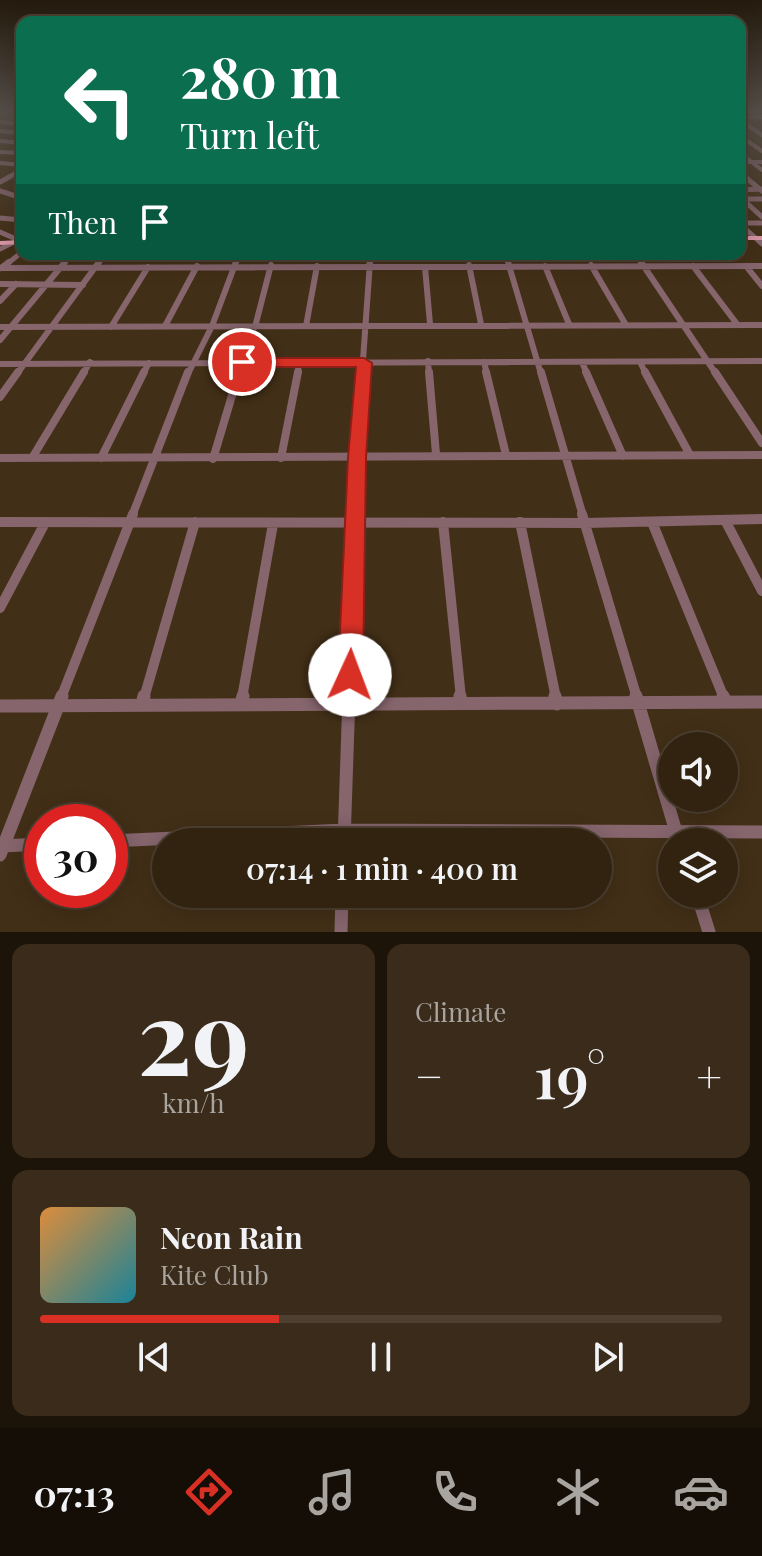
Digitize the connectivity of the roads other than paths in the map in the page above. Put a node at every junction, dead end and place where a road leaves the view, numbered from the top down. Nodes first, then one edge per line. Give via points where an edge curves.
1 (746, 158) edge
2 (746, 162) edge
3 (751, 162) junction
4 (762, 162) edge
5 (16, 170) edge
6 (762, 170) edge
7 (3, 171) dead end
8 (746, 177) edge
9 (762, 179) edge
10 (749, 180) junction
11 (16, 188) edge
12 (761, 190) edge
13 (0, 191) edge
14 (10, 192) junction
15 (16, 195) edge
16 (66, 260) edge
17 (101, 260) edge
18 (238, 260) edge
19 (370, 260) edge
20 (501, 260) edge
21 (507, 260) edge
22 (512, 260) edge
23 (640, 260) edge
24 (271, 265) junction
25 (469, 265) junction
26 (591, 265) junction
27 (197, 266) junction
28 (236, 266) junction
29 (317, 266) junction
30 (545, 266) junction
31 (644, 266) junction
32 (693, 266) junction
33 (746, 266) junction
34 (762, 266) edge
35 (61, 267) junction
36 (96, 267) junction
37 (148, 267) junction
38 (369, 267) junction
39 (425, 267) junction
40 (1, 268) edge
41 (0, 284) edge
42 (16, 284) junction
43 (48, 285) junction
44 (83, 285) junction
45 (762, 286) edge
46 (0, 301) edge
47 (367, 324) junction
48 (430, 324) junction
49 (481, 324) junction
50 (526, 324) junction
51 (569, 324) junction
52 (682, 324) junction
53 (737, 324) junction
54 (626, 325) junction
55 (762, 325) edge
56 (50, 326) junction
57 (165, 326) junction
58 (212, 326) junction
59 (306, 326) junction
60 (0, 327) edge
61 (12, 327) junction
62 (111, 327) junction
63 (255, 327) junction
64 (0, 340) edge
65 (300, 361) junction
66 (428, 361) junction
67 (709, 361) junction
68 (762, 361) edge
69 (90, 362) junction
70 (242, 362) junction
71 (484, 362) junction
72 (539, 362) junction
73 (582, 362) junction
74 (640, 362) junction
75 (23, 363) junction
76 (149, 363) junction
77 (192, 363) junction
78 (364, 363) junction
79 (0, 364) edge
80 (0, 397) edge
81 (762, 443) edge
82 (436, 454) junction
83 (506, 455) junction
84 (690, 455) junction
85 (762, 455) edge
86 (566, 456) junction
87 (623, 456) junction
88 (0, 458) edge
89 (32, 458) junction
90 (101, 458) junction
91 (281, 458) junction
92 (357, 458) junction
93 (157, 459) junction
94 (213, 459) junction
95 (762, 519) edge
96 (0, 522) edge
97 (132, 522) junction
98 (195, 522) junction
99 (443, 522) junction
100 (520, 522) junction
101 (652, 522) junction
102 (726, 522) junction
103 (45, 523) junction
104 (585, 523) junction
105 (273, 524) junction
106 (357, 524) junction
107 (762, 591) edge
108 (0, 608) edge
109 (725, 701) junction
110 (461, 702) junction
111 (637, 702) junction
112 (762, 702) edge
113 (557, 704) junction
114 (57, 705) junction
115 (142, 705) junction
116 (241, 705) junction
117 (349, 705) junction
118 (0, 706) edge
119 (344, 828) edge
120 (675, 828) edge
121 (762, 832) edge
122 (738, 833) edge
123 (612, 836) edge
124 (658, 836) edge
125 (152, 840) edge
126 (128, 841) edge
127 (24, 846) edge
128 (1, 849) edge
129 (342, 908) edge
130 (701, 908) edge
131 (341, 932) edge
132 (709, 932) edge

1 - 3 street
2 - 3 street
3 - 4 street
3 - 6 street
5 - 7 street
8 - 10 street
9 - 10 street
10 - 12 street
11 - 14 street
13 - 14 street
14 - 15 street
16 - 35 street
17 - 36 street
18 - 28 street
19 - 38 street
20 - 25 street
21 - 50 street
22 - 30 street
23 - 31 street
24 - 28 street
24 - 29 street
24 - 63 street
25 - 39 street
25 - 49 street
26 - 30 street
26 - 31 street
26 - 54 street
27 - 28 street
27 - 37 street
27 - 57 street
28 - 58 street
29 - 38 street
29 - 59 street
30 - 51 street
31 - 32 street
31 - 52 street
32 - 33 street
32 - 53 street
33 - 34 street
33 - 45 street
35 - 36 street
35 - 40 street
35 - 43 street
36 - 37 street
36 - 44 street
37 - 62 street
38 - 39 street
38 - 47 street
39 - 48 street
41 - 42 street
42 - 43 street
42 - 46 street
43 - 44 street
43 - 61 street
44 - 56 street
47 - 48 street
47 - 59 street
47 - 78 street
48 - 49 street
49 - 50 street
50 - 51 street
50 - 72 street
51 - 54 street
52 - 53 street
52 - 54 street
52 - 67 street
53 - 55 street
56 - 61 street
56 - 62 street
56 - 75 street
57 - 58 street
57 - 62 street
58 - 63 street
58 - 77 street
59 - 63 street
60 - 61 street
61 - 64 street
65 - 70 street
65 - 78 street
65 - 91 street
66 - 71 street
66 - 78 street
66 - 82 street
67 - 68 street
67 - 74 street
67 - 81 street
69 - 75 street
69 - 76 street
69 - 89 street
70 - 77 street
70 - 94 street
71 - 72 street
71 - 83 street
72 - 73 street
72 - 86 street
73 - 74 street
73 - 87 street
74 - 84 street
75 - 79 street
75 - 80 street
76 - 77 street
76 - 90 street
77 - 93 street
78 - 92 street
82 - 83 street
82 - 92 street
83 - 86 street
84 - 85 street
84 - 87 street
86 - 87 street
86 - 104 street
88 - 89 street
89 - 90 street
90 - 93 street
91 - 92 street
91 - 94 street
92 - 106 street
93 - 94 street
93 - 97 street
95 - 102 street
96 - 103 street
97 - 98 street
97 - 103 street
97 - 114 street
98 - 105 street
98 - 115 street
99 - 100 street
99 - 106 street
99 - 110 street
100 - 104 street
100 - 113 street
101 - 102 street
101 - 104 street
101 - 109 street
102 - 107 street
103 - 108 street
104 - 111 street
105 - 106 street
105 - 116 street
106 - 117 street
109 - 111 street
109 - 112 street
110 - 113 street
110 - 117 street
111 - 113 street
111 - 120 street
114 - 115 street
114 - 118 street
114 - 128 street
115 - 116 street
116 - 117 street
117 - 119 street
121 - 122 street
123 - 124 street
125 - 126 street
127 - 128 street
129 - 131 street
130 - 132 street

